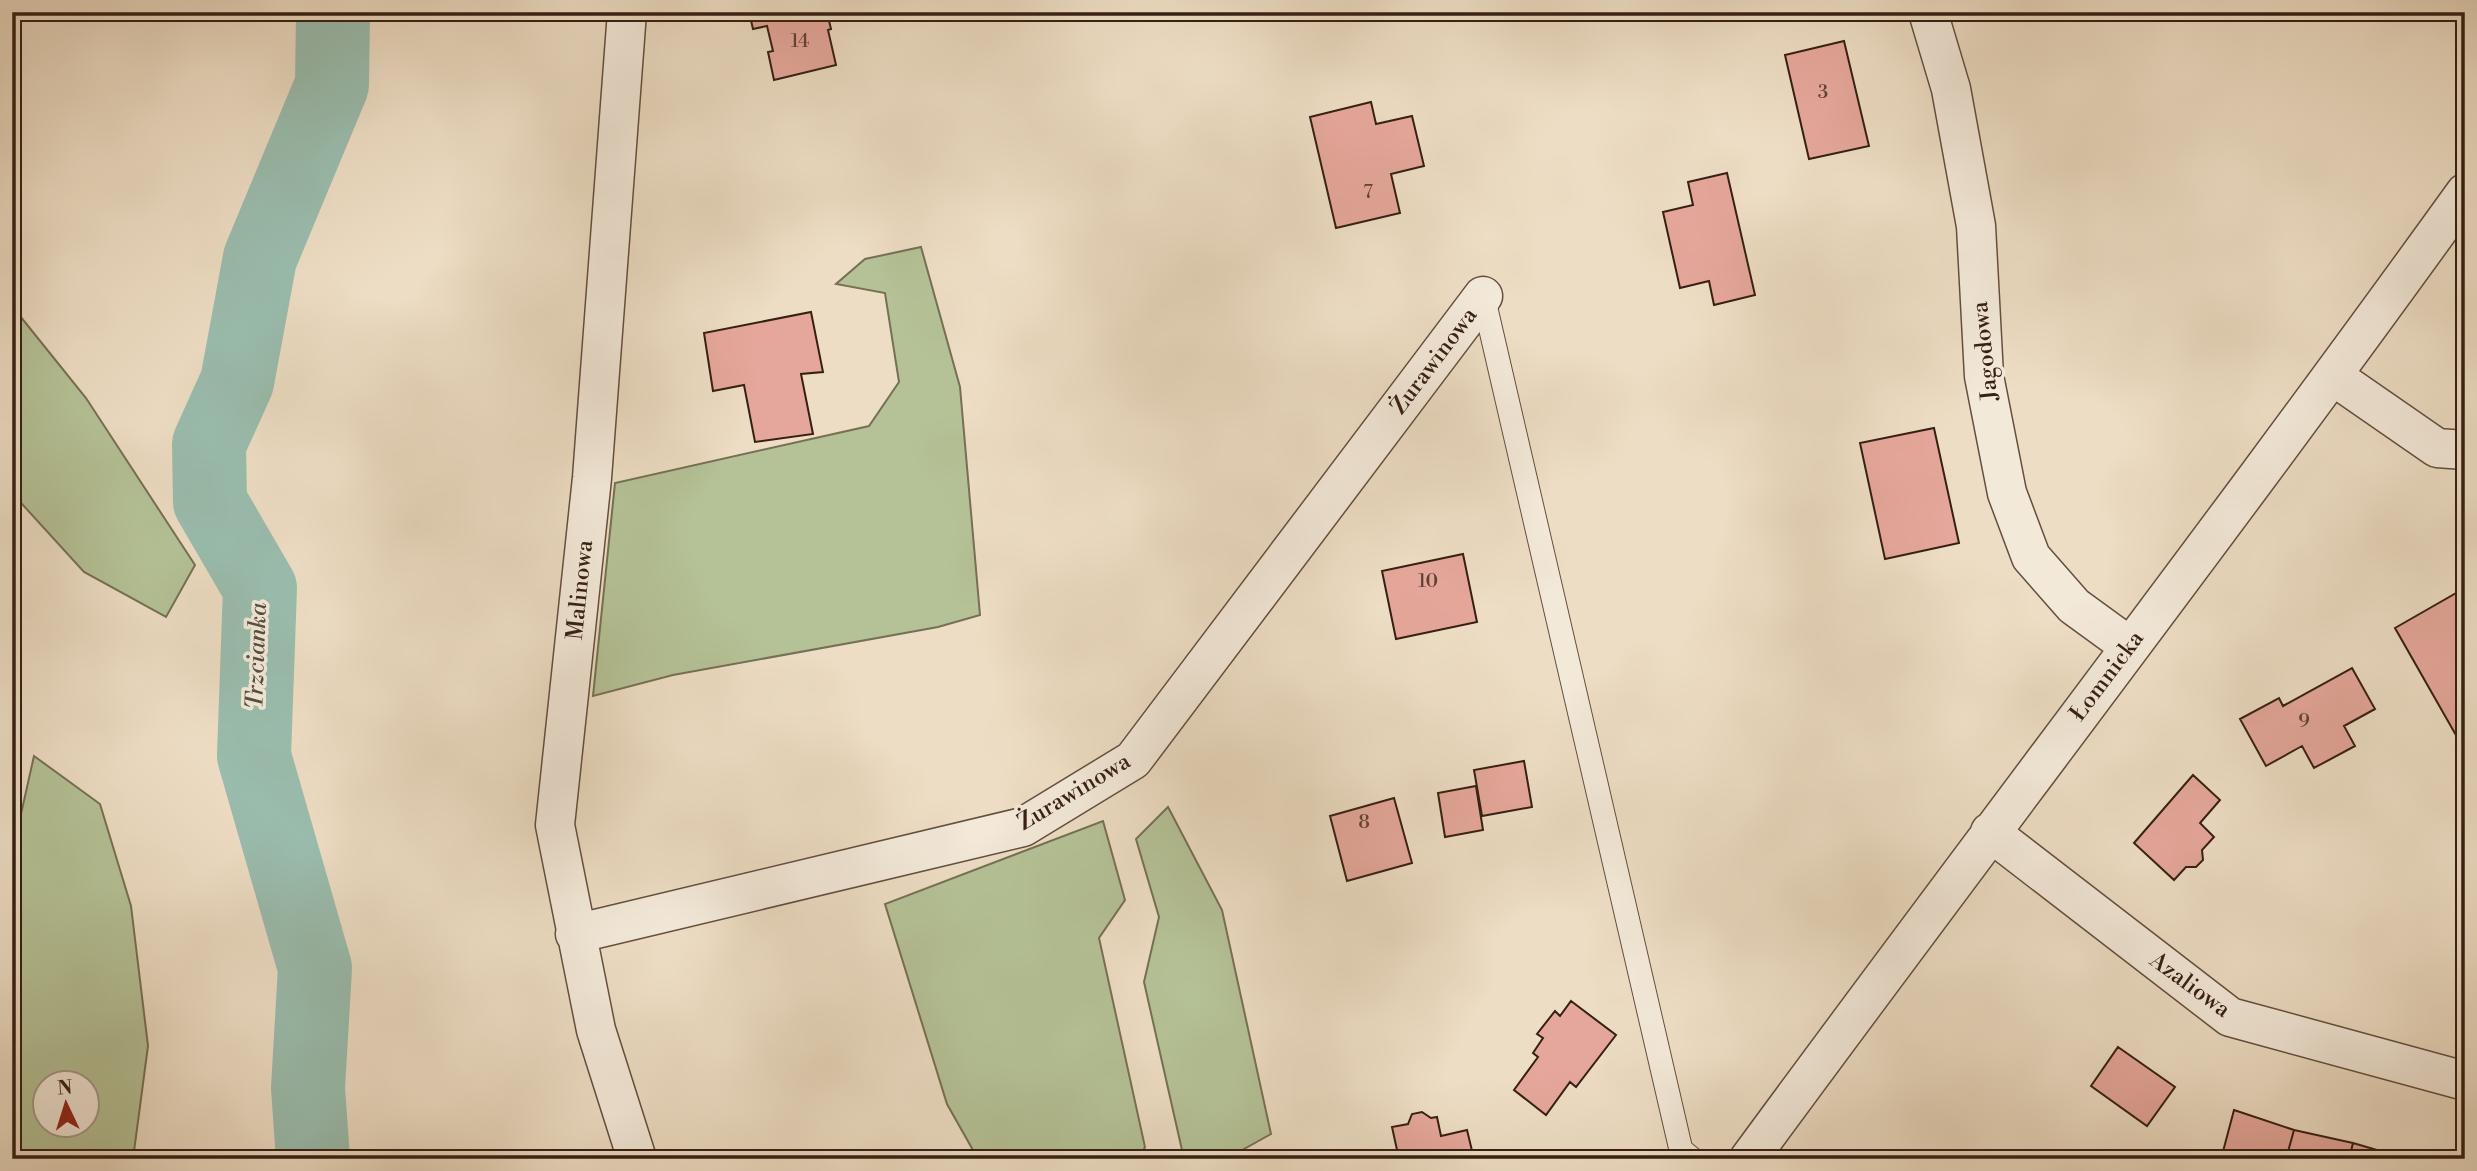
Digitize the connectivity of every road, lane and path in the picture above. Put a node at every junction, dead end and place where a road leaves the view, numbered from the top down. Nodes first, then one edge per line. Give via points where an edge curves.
1 (627, 12) edge
2 (1928, 12) edge
3 (2465, 193) edge
4 (1483, 296) joint
5 (2333, 376) junction
6 (2465, 450) edge
7 (2129, 646) junction
8 (1990, 832) junction
9 (575, 934) junction
10 (2465, 1081) edge
11 (637, 1159) edge
12 (1692, 1159) edge
13 (1749, 1159) edge

1 - 9 street, Malinowa via 592,478 555,825
2 - 7 street, Jagodowa via 1951,89 1976,226 1984,376 2007,493 2031,557 2074,606
3 - 5 street, Łomnicka
4 - 9 street, Żurawinowa via 1133,760 1023,827
4 - 12 lane via 1681,1150
5 - 6 street via 2437,448
5 - 7 street, Łomnicka
7 - 8 street, Łomnicka
8 - 10 street, Azaliowa via 2230,1017
8 - 13 street, Łomnicka
9 - 11 street, Malinowa via 596,1030

